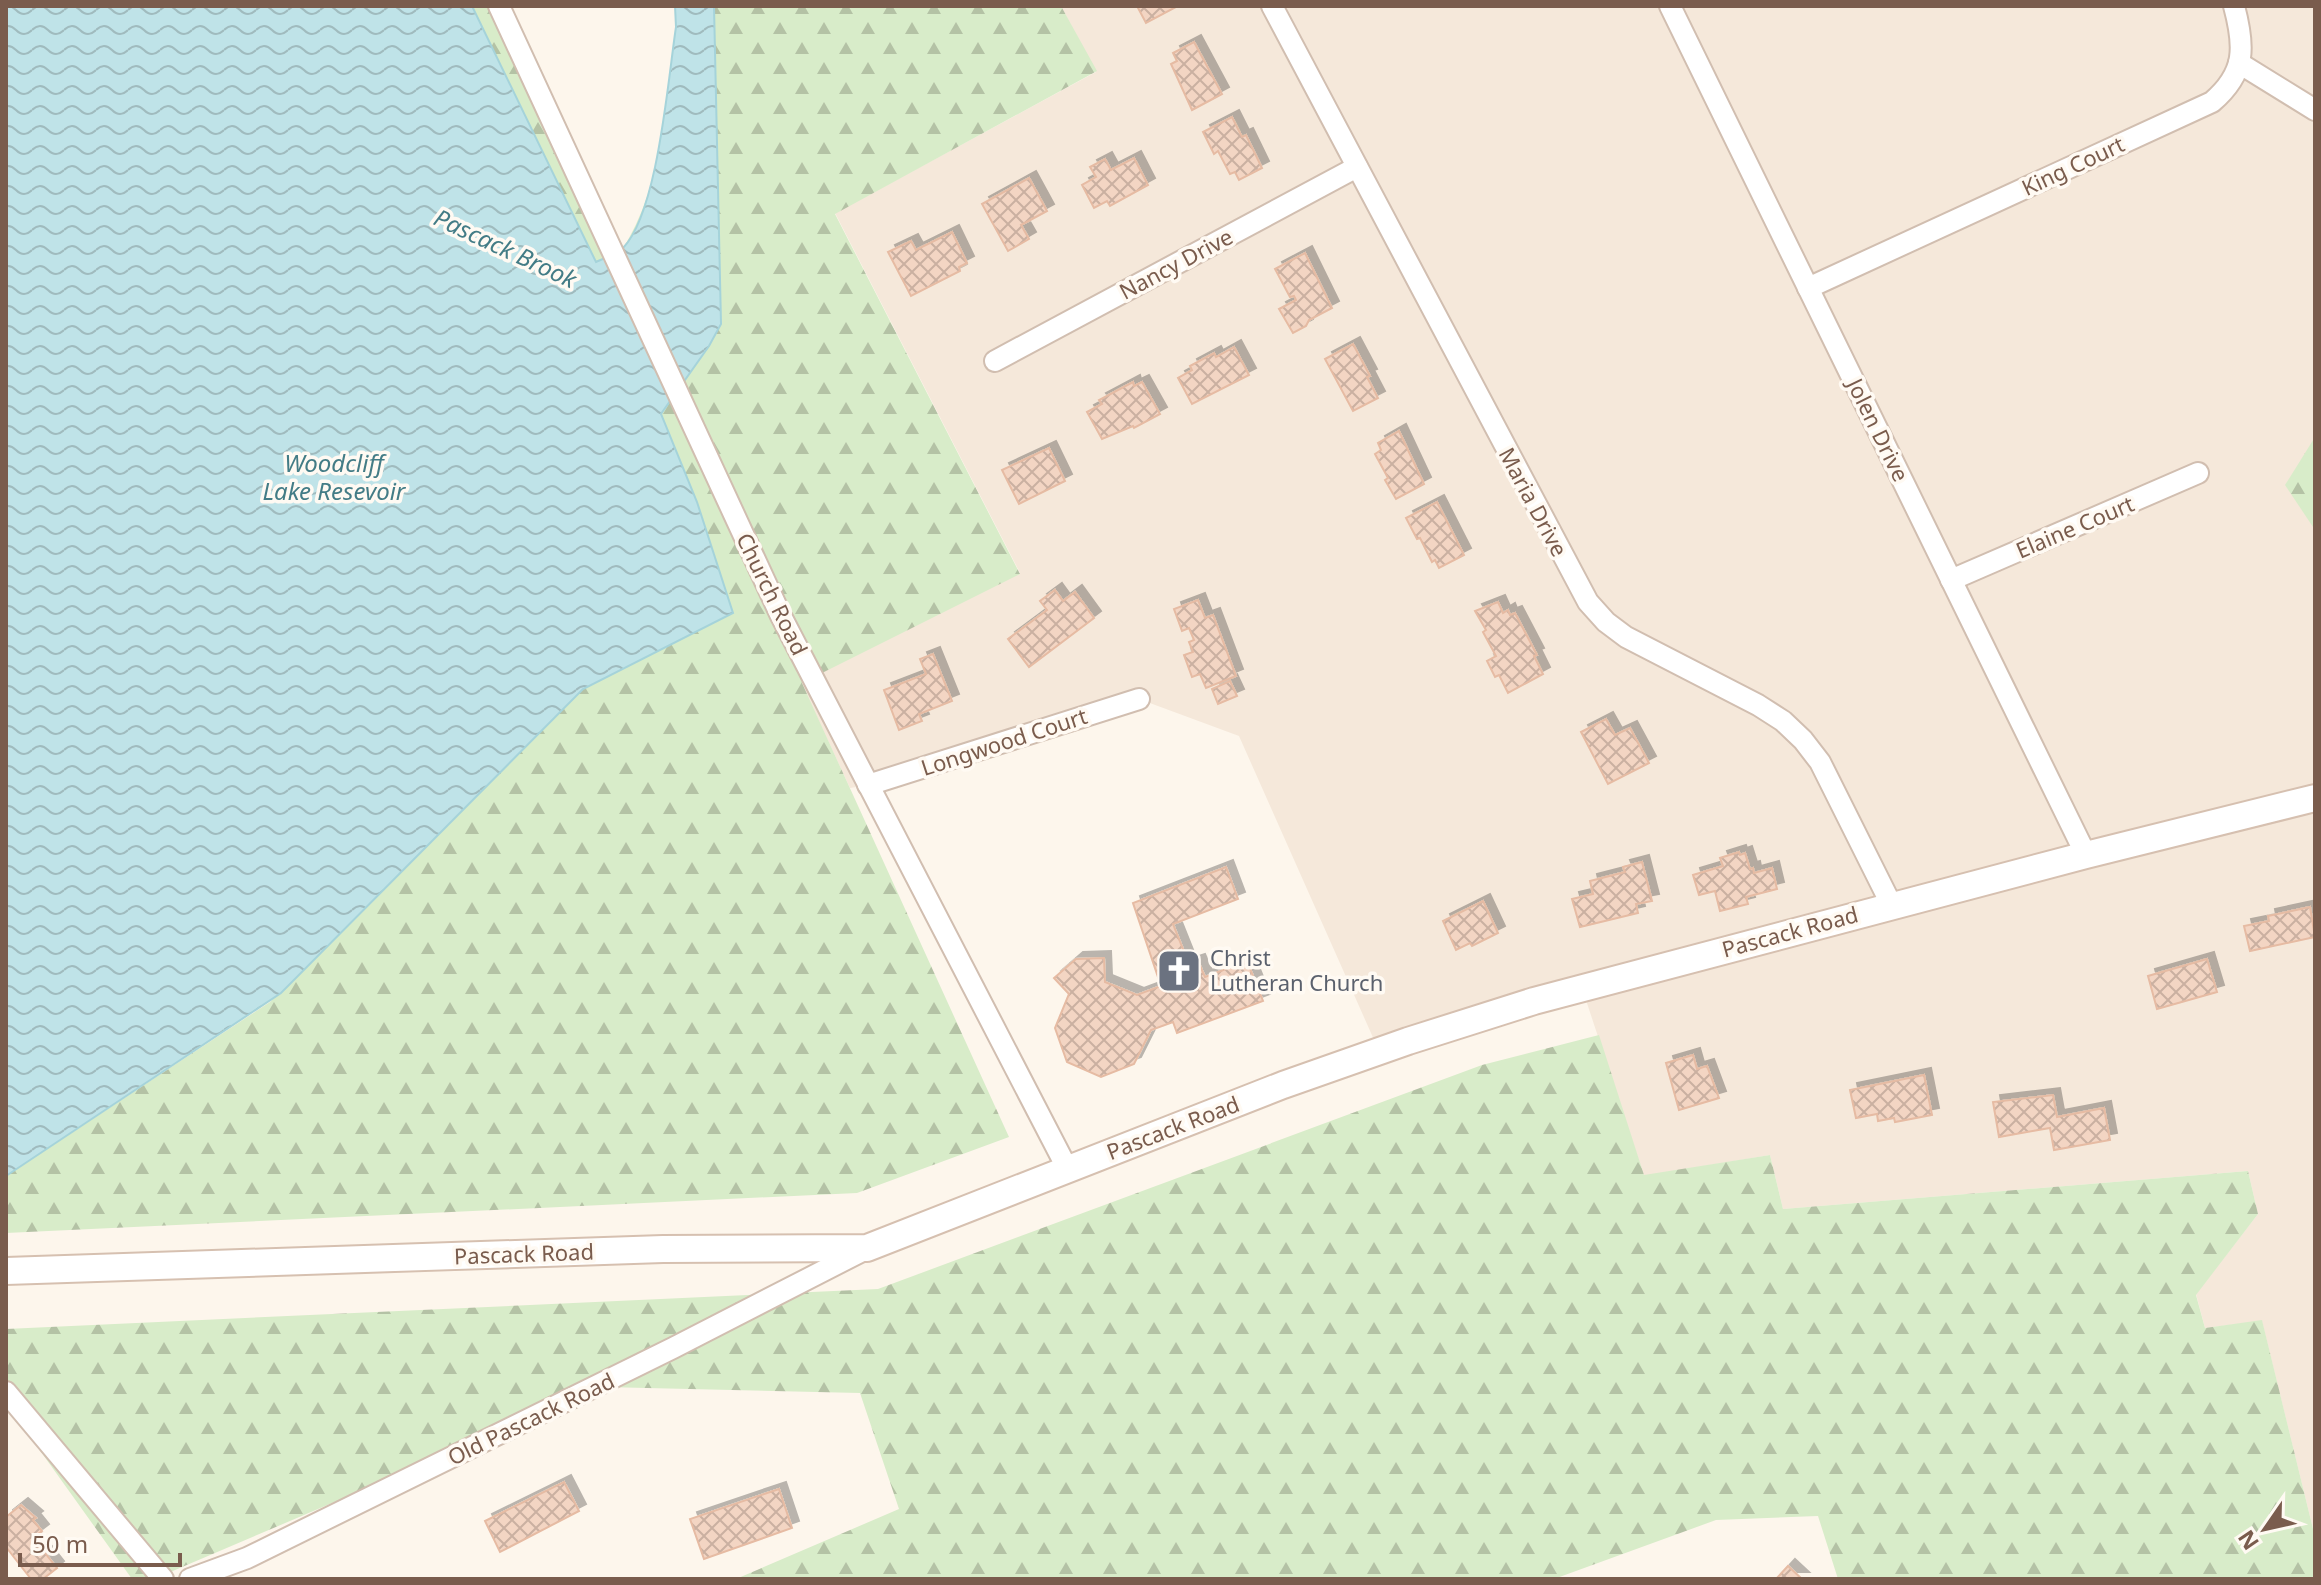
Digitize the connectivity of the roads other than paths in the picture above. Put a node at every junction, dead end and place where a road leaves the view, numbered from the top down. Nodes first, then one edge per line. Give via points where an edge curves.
1 (499, 6) edge
2 (1272, 6) edge
3 (1670, 6) edge
4 (2234, 6) edge
5 (2239, 63) junction
6 (2315, 110) edge
7 (1357, 167) junction
8 (1808, 288) junction
9 (995, 361) dead end
10 (2198, 473) dead end
11 (1951, 580) junction
12 (1139, 699) dead end
13 (868, 785) junction
14 (2315, 798) edge
15 (2086, 855) junction
16 (1892, 906) junction
17 (1068, 1170) junction
18 (867, 1248) junction
19 (6, 1271) edge
20 (6, 1392) edge
21 (163, 1579) edge
22 (190, 1579) edge

1 - 13 street, Church Road via 781,616
2 - 7 street, Maria Drive
3 - 8 street, Jolen Drive
4 - 5 street via 2243,47
5 - 6 street
5 - 8 street, King Court via 2226,90 2212,102
7 - 9 street, Nancy Drive
7 - 16 street, Maria Drive via 1588,602 1626,637 1758,705 1803,740 1820,762
8 - 11 street, Jolen Drive
10 - 11 street, Elaine Court
11 - 15 street, Jolen Drive
12 - 13 street, Longwood Court
13 - 17 street, Church Road
14 - 15 street, Pascack Road
15 - 16 street, Pascack Road
16 - 17 street, Pascack Road via 1582,988 1408,1041
17 - 18 street, Pascack Road
18 - 19 street, Pascack Road via 663,1249
18 - 22 street, Old Pascack Road via 247,1558
20 - 21 street

